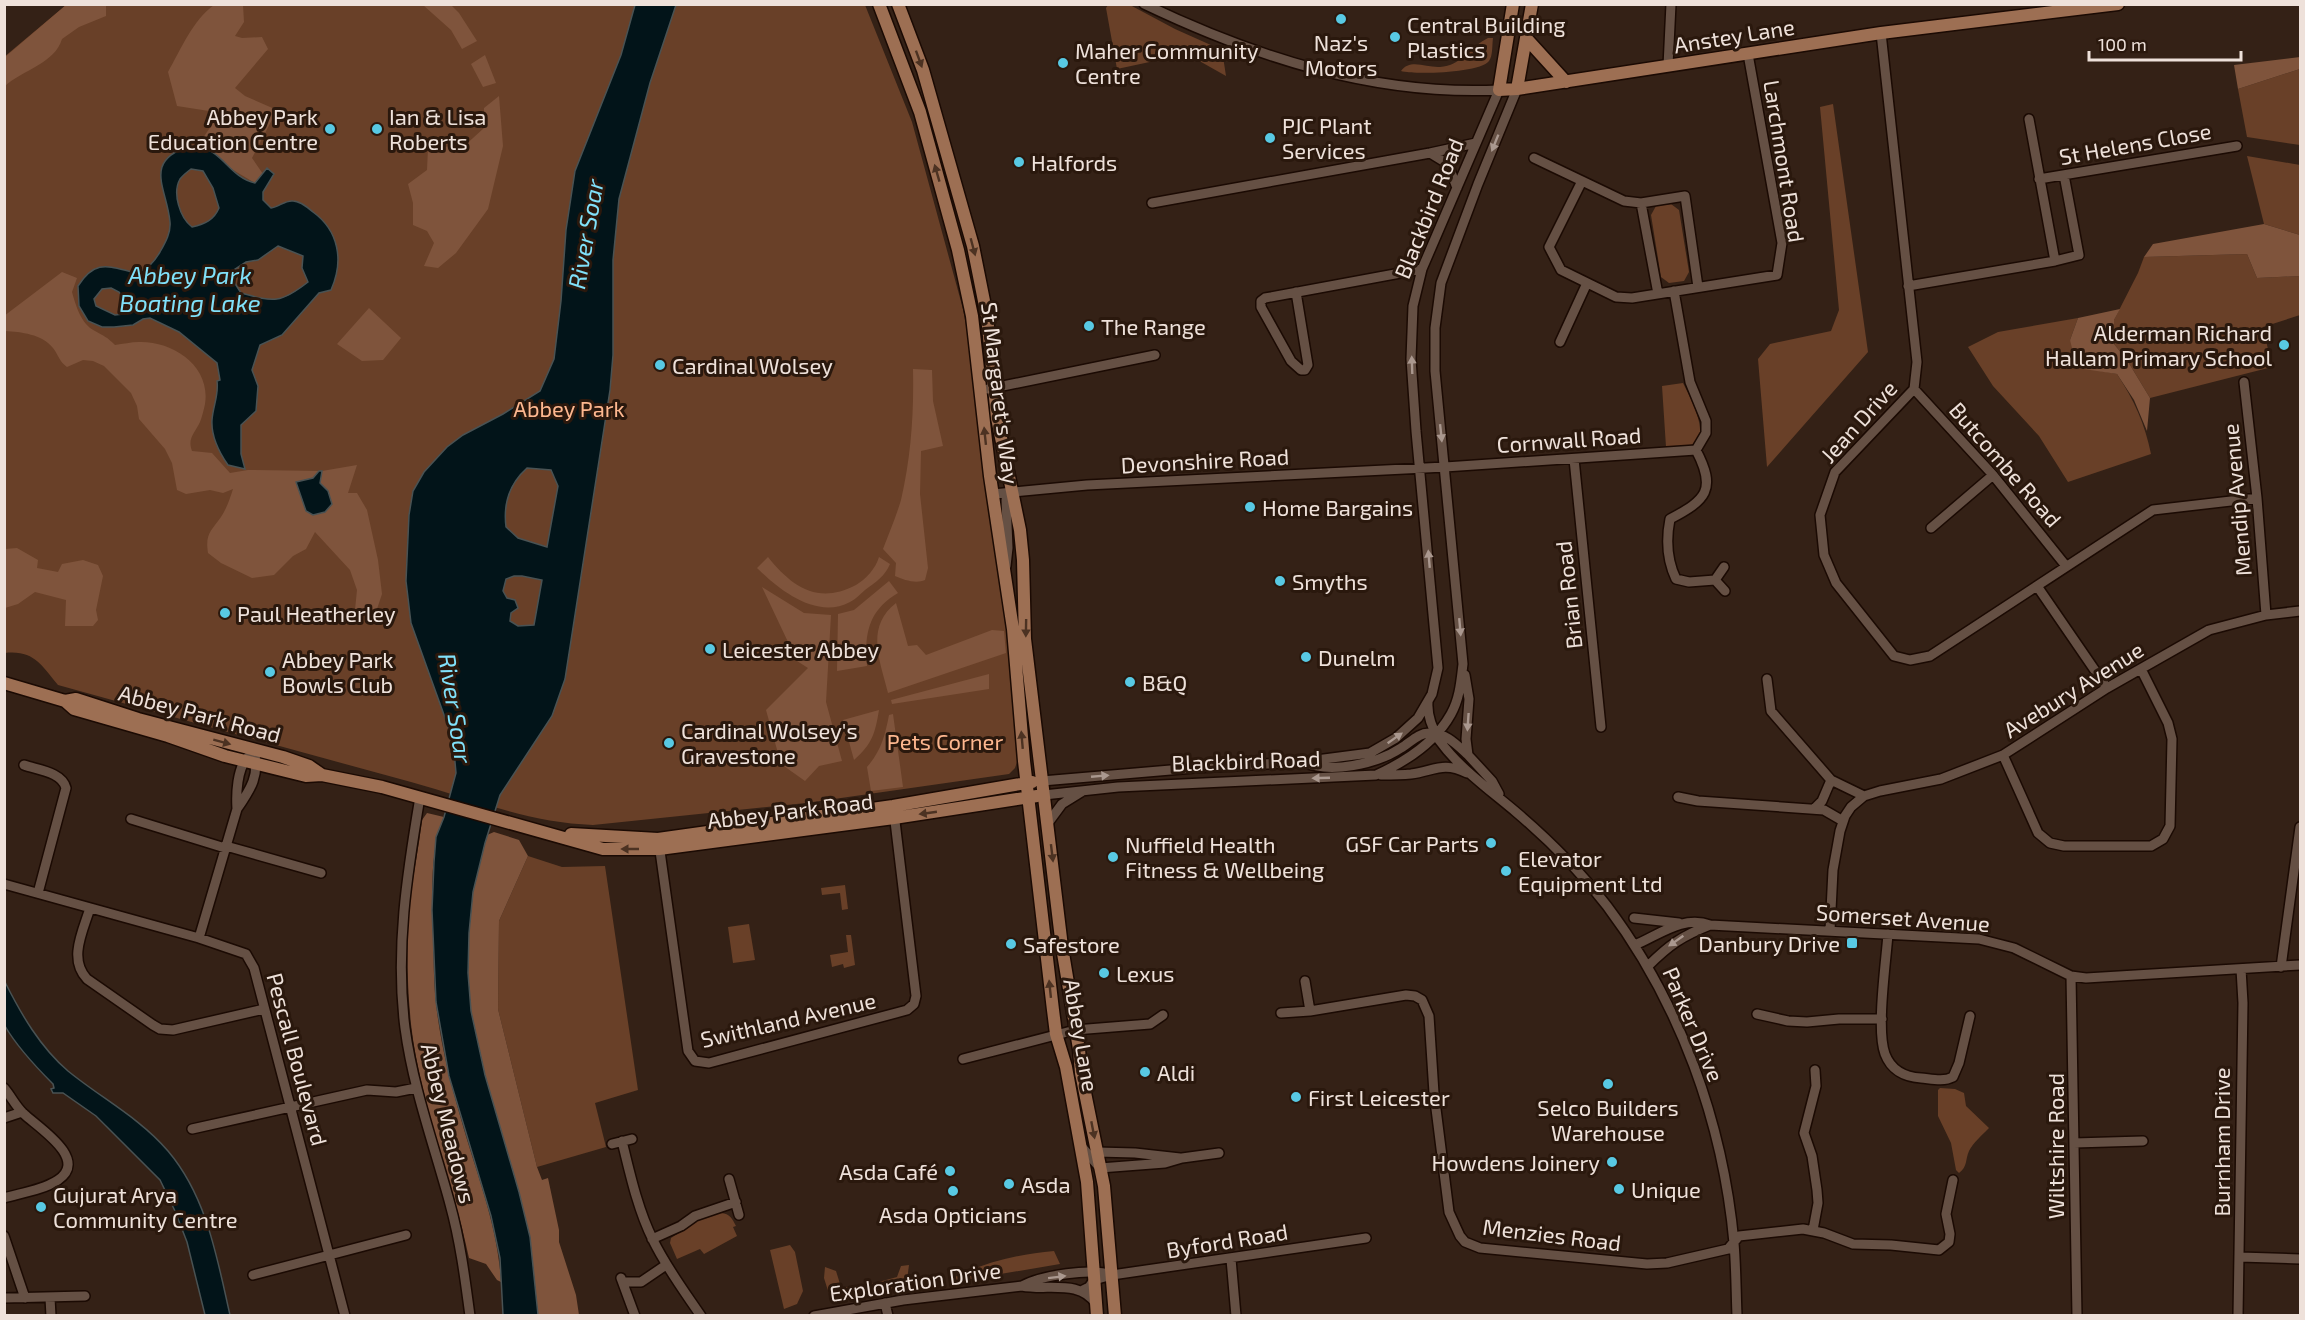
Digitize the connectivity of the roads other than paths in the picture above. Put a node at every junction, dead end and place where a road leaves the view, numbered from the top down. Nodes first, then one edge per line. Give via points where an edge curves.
1 (879, 4) edge
2 (898, 4) edge
3 (1144, 4) edge
4 (1513, 4) edge
5 (1532, 4) edge
6 (1671, 4) edge
7 (2118, 4) edge
8 (1881, 33) junction
9 (1526, 38) junction
10 (1748, 54) junction
11 (1668, 66) junction
12 (1566, 82) junction
13 (1517, 89) junction
14 (1499, 90) junction
15 (2029, 119) dead end
16 (1476, 142) junction
17 (2237, 146) dead end
18 (1430, 153) junction
19 (1534, 158) dead end
20 (2064, 175) junction
21 (2039, 179) junction
22 (1582, 181) junction
23 (1457, 188) junction
24 (1152, 203) dead end
25 (1641, 203) junction
26 (2055, 261) junction
27 (1422, 269) junction
28 (1587, 283) junction
29 (1908, 286) junction
30 (1698, 287) junction
31 (1674, 291) junction
32 (1296, 292) junction
33 (1658, 294) junction
34 (1560, 342) dead end
35 (1155, 355) dead end
36 (2244, 382) dead end
37 (986, 389) junction
38 (1914, 389) junction
39 (1696, 450) junction
40 (1574, 459) junction
41 (1445, 467) junction
42 (1419, 468) junction
43 (1993, 475) junction
44 (1012, 493) junction
45 (993, 494) junction
46 (2257, 498) junction
47 (1931, 528) dead end
48 (2066, 566) junction
49 (1724, 567) dead end
50 (1005, 579) junction
51 (1715, 580) junction
52 (2037, 586) junction
53 (1725, 591) dead end
54 (2301, 611) edge
55 (2266, 615) junction
56 (1463, 664) junction
57 (2141, 669) junction
58 (1767, 679) dead end
59 (4, 683) edge
60 (2107, 688) junction
61 (64, 701) junction
62 (1428, 701) junction
63 (1601, 727) dead end
64 (1436, 733) junction
65 (254, 750) junction
66 (1468, 755) junction
67 (2003, 755) junction
68 (243, 761) junction
69 (1301, 762) junction
70 (257, 764) junction
71 (24, 765) dead end
72 (1239, 765) junction
73 (322, 775) junction
74 (1376, 775) junction
75 (1477, 779) junction
76 (1831, 780) junction
77 (1042, 781) junction
78 (1239, 781) junction
79 (1027, 783) junction
80 (1085, 790) junction
81 (1044, 795) junction
82 (1864, 796) junction
83 (420, 797) junction
84 (1678, 797) dead end
85 (1029, 798) junction
86 (1502, 800) junction
87 (1814, 808) junction
88 (237, 809) junction
89 (893, 812) junction
90 (131, 819) dead end
91 (1844, 821) junction
92 (1048, 823) junction
93 (2301, 827) edge
94 (659, 844) junction
95 (225, 847) junction
96 (321, 873) dead end
97 (4, 884) edge
98 (38, 893) junction
99 (90, 908) junction
100 (1634, 918) dead end
101 (1682, 923) junction
102 (1710, 925) junction
103 (1830, 930) junction
104 (1888, 934) junction
105 (199, 938) junction
106 (1635, 945) junction
107 (2301, 965) edge
108 (1648, 966) junction
109 (2281, 967) junction
110 (2241, 969) junction
111 (2071, 976) junction
112 (1305, 981) dead end
113 (264, 1009) junction
114 (1310, 1011) junction
115 (1281, 1013) dead end
116 (1757, 1014) dead end
117 (1163, 1015) dead end
118 (1970, 1016) dead end
119 (1882, 1019) junction
120 (1076, 1030) junction
121 (1056, 1034) junction
122 (963, 1059) dead end
123 (1815, 1070) dead end
124 (4, 1088) edge
125 (416, 1088) junction
126 (290, 1108) junction
127 (22, 1112) junction
128 (4, 1118) edge
129 (192, 1129) dead end
130 (2143, 1141) dead end
131 (1078, 1142) junction
132 (2074, 1143) junction
133 (612, 1144) dead end
134 (1219, 1153) dead end
135 (1182, 1158) junction
136 (1097, 1160) junction
137 (729, 1179) dead end
138 (1953, 1180) dead end
139 (1087, 1182) junction
140 (4, 1198) edge
141 (736, 1202) junction
142 (740, 1215) dead end
143 (1813, 1230) junction
144 (406, 1235) dead end
145 (4, 1236) edge
146 (1366, 1238) dead end
147 (652, 1239) junction
148 (1734, 1242) junction
149 (329, 1255) junction
150 (2240, 1257) junction
151 (1231, 1259) junction
152 (2301, 1259) edge
153 (666, 1265) junction
154 (253, 1275) dead end
155 (1100, 1275) junction
156 (1022, 1286) junction
157 (1083, 1290) junction
158 (86, 1296) dead end
159 (4, 1298) edge
160 (25, 1298) junction
161 (50, 1298) junction
162 (885, 1302) junction
163 (1097, 1310) edge
164 (51, 1316) edge
165 (345, 1316) edge
166 (470, 1316) edge
167 (635, 1316) edge
168 (701, 1316) edge
169 (814, 1316) edge
170 (888, 1316) edge
171 (1115, 1316) edge
172 (1236, 1316) edge
173 (1737, 1316) edge
174 (2077, 1316) edge
175 (2238, 1316) edge

37 -> 1 main road, St Margaret's Way via 958,250 920,112
2 -> 37 main road, St Margaret's Way via 923,70 973,246 987,316
3 - 14 street via 1204,32 1299,66 1400,86
4 - 14 main road, Blackbird Road
5 - 9 main road, Blackbird Road
6 - 11 street
7 - 8 main road, Anstey Lane
8 - 10 main road, Anstey Lane
8 - 29 street, Jean Drive
9 - 12 main road
9 - 13 main road, Blackbird Road
10 - 11 main road, Anstey Lane
10 - 30 street, Larchmont Road via 1782,243 1777,275
11 - 12 main road, Anstey Lane
12 - 13 main road, Anstey Lane
13 - 14 main road, Anstey Lane
13 -> 41 street, Blackbird Road via 1441,283 1435,328
14 - 16 street, Blackbird Road
15 - 21 street
16 - 18 street
16 - 23 street, Blackbird Road
17 - 20 street, St Helens Close
18 - 23 street via 1448,164
18 - 24 street
19 - 22 street
20 - 21 street, St Helens Close
20 - 26 street via 2079,255
21 - 26 street
22 - 25 street via 1624,201
22 - 28 street, Larchmont Road via 1549,247 1561,270
23 - 27 street, Blackbird Road
25 - 30 street via 1685,196
25 - 33 street
26 - 29 street
27 - 32 street
42 -> 27 street, Blackbird Road via 1411,359 1413,306
28 - 33 street, Larchmont Road via 1616,297
28 - 34 street
29 - 38 street, Jean Drive via 1917,362
30 - 31 street, Larchmont Road
31 - 33 street, Larchmont Road
31 - 39 street via 1690,382 1706,421 1706,433
32 - 32 street via 1308,365 1305,370 1291,361 1261,307 1265,298
35 - 37 street
36 - 46 street, Mendip Avenue
37 - 44 main road, St Margaret's Way
45 -> 37 main road, St Margaret's Way
38 - 43 street, Butcombe Road
38 - 52 street, Jean Drive via 1834,472 1820,515 1824,555 1836,583 1894,656 1910,660 1930,656
39 - 40 street, Cornwall Road
39 - 51 street via 1705,466 1707,485 1701,501 1670,519 1669,566 1676,579
40 - 41 street, Cornwall Road
40 - 63 street, Brian Road
41 - 42 street
41 -> 56 street, Blackbird Road
42 - 44 street, Devonshire Road via 1087,485
62 -> 42 street, Blackbird Road via 1438,668
43 - 47 street
43 - 48 street, Butcombe Road
44 - 45 street, Devonshire Road
44 - 50 street via 1006,500
44 -> 77 main road, St Margaret's Way via 1023,560 1025,639
45 - 50 main road, St Margaret's Way
46 - 48 street, Jean Drive via 2153,510
46 - 55 street, Mendip Avenue
48 - 52 street, Jean Drive
49 - 51 street
79 -> 50 main road, St Margaret's Way
51 - 53 street
52 - 60 street
54 - 55 street, Avebury Avenue
55 - 57 street, Avebury Avenue via 2210,630
56 - 64 street, Blackbird Road via 1452,713
56 -> 66 street via 1469,699
57 - 60 street, Avebury Avenue
57 - 67 street via 2172,739 2170,826 2163,839 2151,846 2050,843 2038,833
58 - 76 street via 1772,711
59 - 61 main road, Abbey Park Road
60 - 67 street, Avebury Avenue
61 -> 65 main road, Abbey Park Road via 76,699
61 - 68 main road, Abbey Park Road via 74,709
62 - 64 street, Parker Drive via 1429,721
69 -> 62 street, Blackbird Road via 1370,753 1402,733
64 - 66 street, Parker Drive
64 - 69 street, Blackbird Road via 1419,735 1400,750 1363,764 1314,767
64 - 74 street, Blackbird Road via 1403,763
64 - 75 street, Parker Drive via 1446,749
65 - 68 street
65 - 70 street
65 - 73 main road, Abbey Park Road via 309,766
66 - 86 street, Parker Drive via 1492,781
67 - 82 street, Avebury Avenue via 1941,779
68 - 70 main road, Abbey Park Road
68 - 88 street
69 - 72 street, Blackbird Road
70 - 73 main road, Abbey Park Road via 306,776
70 - 88 street via 250,791
71 - 98 street via 59,776 66,788
77 -> 72 street, Blackbird Road
72 - 78 street
73 - 83 main road, Abbey Park Road
74 - 75 street, Parker Drive via 1455,767
74 -> 78 street, Blackbird Road
75 - 86 street, Parker Drive
76 - 82 street
76 - 87 street via 1822,801
77 - 79 main road, Abbey Park Road
77 - 81 main road, St Margaret's Way
78 - 80 street, Blackbird Road
79 - 85 main road, St Margaret's Way
79 - 89 main road, Abbey Park Road
80 - 81 street, Blackbird Road
80 - 92 street via 1062,804
81 - 85 main road, Abbey Park Road
81 - 92 main road, Abbey Lane
82 - 91 street, Avebury Avenue via 1851,807
83 - 94 main road, Abbey Park Road via 543,832
83 - 125 street, Abbey Meadows via 404,898 402,949 405,1027
84 - 87 street
85 -> 89 main road, Abbey Park Road
121 -> 85 main road, Abbey Lane
86 - 106 street, Parker Drive via 1577,870
87 - 91 street
88 - 95 street
89 - 94 main road, Abbey Park Road
89 - 94 street, Swithland Avenue via 914,1004 907,1010 709,1063 695,1061 688,1052
90 - 95 street
91 - 103 street via 1833,870
92 -> 120 main road, Abbey Lane
93 - 109 street
95 - 96 street
95 - 105 street
97 - 98 street, Pescall Boulevard
98 - 99 street, Pescall Boulevard
99 - 105 street, Pescall Boulevard
99 - 113 street via 77,956 80,970 153,1025 173,1030
100 - 101 street, Somerset Avenue
101 - 102 street, Somerset Avenue via 1699,921
101 - 106 street, Somerset Avenue
102 - 103 street, Somerset Avenue
102 -> 108 street, Somerset Avenue via 1674,942
103 - 104 street, Somerset Avenue
104 - 111 street, Somerset Avenue via 1997,942
104 - 119 street
105 - 113 street, Pescall Boulevard via 250,958
106 - 108 street, Parker Drive
107 - 109 street, Somerset Avenue
108 - 148 street, Parker Drive via 1689,1053 1711,1119
109 - 110 street, Somerset Avenue
110 - 111 street, Somerset Avenue
110 - 150 street, Burnham Drive
111 - 132 street, Wiltshire Road
112 - 114 street
113 - 126 street, Pescall Boulevard
114 - 115 street, Menzies Road
114 - 148 street, Menzies Road via 1406,995 1415,996 1426,1007 1449,1212 1460,1236 1473,1246 1647,1264 1719,1252
116 - 119 street via 1807,1022
117 - 120 street via 1150,1024
118 - 119 street via 1957,1072 1947,1080 1913,1078 1897,1071 1886,1055
120 - 121 street
120 -> 136 main road, Abbey Lane
121 - 122 street
121 - 131 main road, Abbey Lane via 1066,1067
123 - 143 street via 1816,1086 1804,1133 1817,1190
124 - 127 street
125 - 126 street via 396,1092 367,1090
125 - 166 street, Abbey Meadows via 456,1227
126 - 129 street
126 - 149 street, Pescall Boulevard
127 - 128 street
127 - 140 street via 62,1149 68,1166 54,1183
130 - 132 street
131 - 136 street
131 - 139 main road, Abbey Lane
132 - 174 street, Wiltshire Road
133 - 147 street via 627,1140
134 - 135 street
135 - 136 street via 1165,1163
135 - 136 street via 1135,1153
136 - 139 street
136 - 155 main road, Abbey Lane via 1107,1224 1106,1254
137 - 141 street
138 - 143 street via 1946,1214 1949,1242 1939,1250 1852,1244
139 - 155 main road, Abbey Lane
141 - 142 street
141 - 147 street via 695,1216
143 - 148 street via 1738,1236
144 - 149 street
145 - 160 street
146 - 151 street, Byford Road
147 - 153 street
148 - 173 street, Parker Drive
149 - 154 street
149 - 165 street, Pescall Boulevard
150 - 152 street
150 - 175 street, Burnham Drive
151 - 155 street, Byford Road
151 - 172 street
153 - 167 street via 641,1282 622,1280
153 - 168 street
156 -> 155 street, Exploration Drive via 1035,1279
155 - 157 street
155 - 163 main road, Abbey Lane
155 - 171 main road, Abbey Lane
156 - 157 street, Exploration Drive
156 - 162 street, Exploration Drive
157 - 163 street
158 - 161 street
159 - 160 street
160 - 161 street
161 - 164 street
162 - 169 street, Exploration Drive
162 - 170 street

